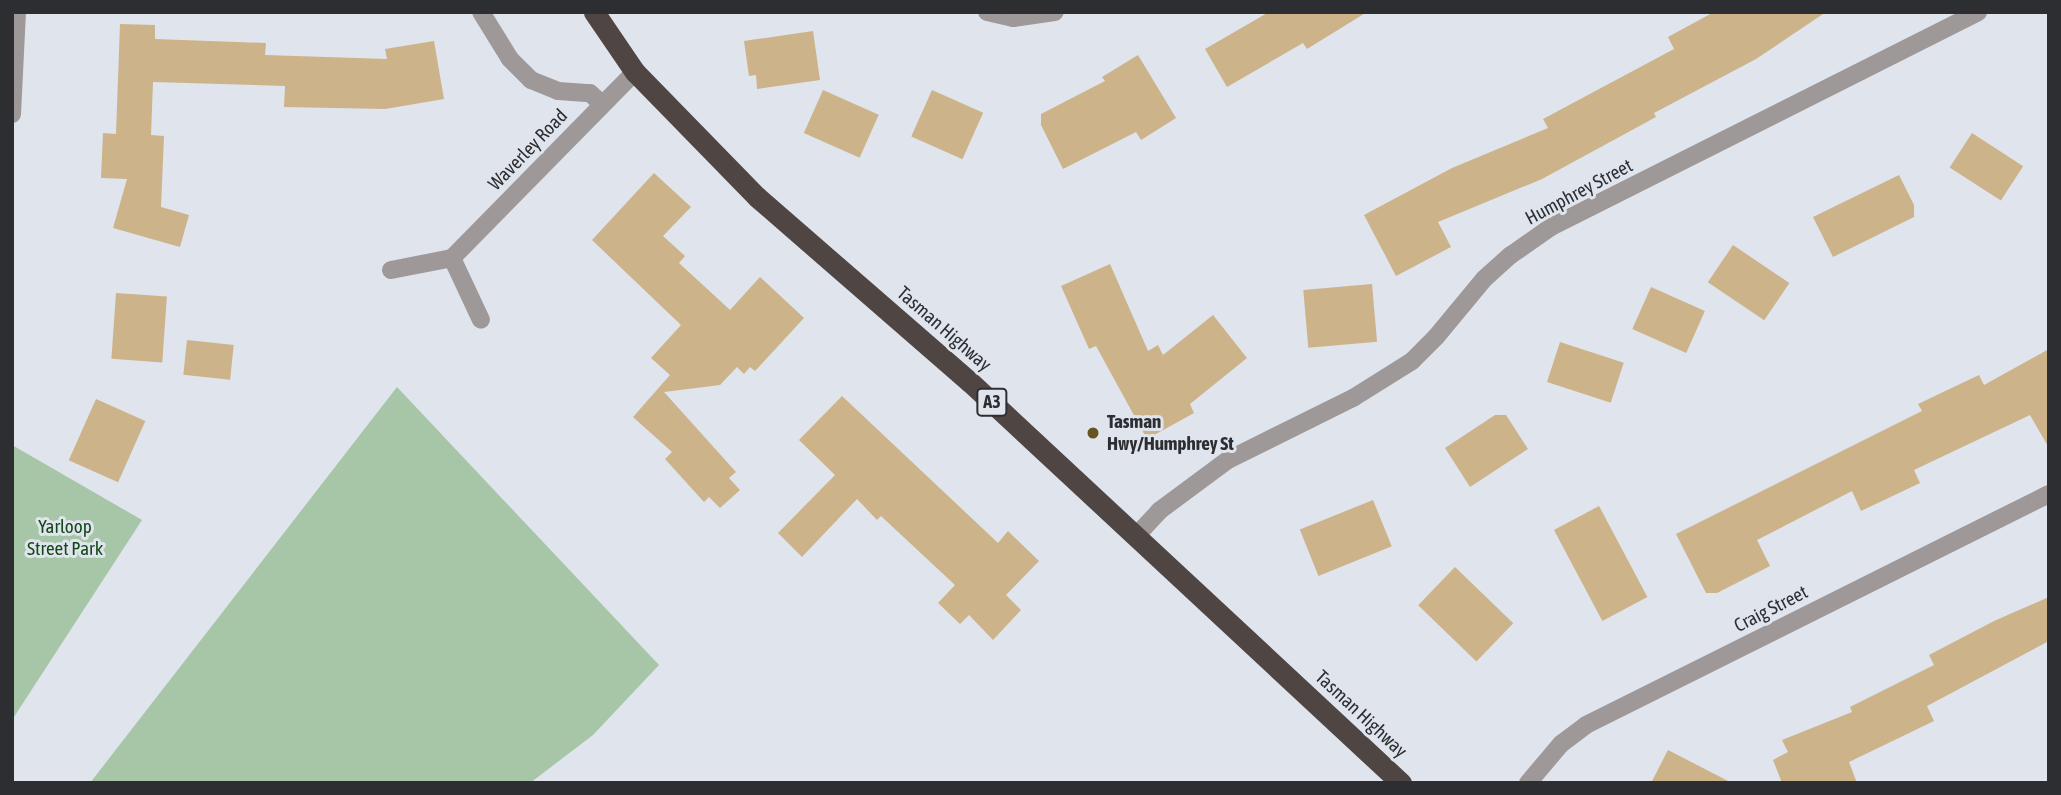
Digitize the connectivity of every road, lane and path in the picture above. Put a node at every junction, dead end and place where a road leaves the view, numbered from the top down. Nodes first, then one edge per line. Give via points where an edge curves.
1 (17, 12) edge
2 (481, 12) edge
3 (594, 12) edge
4 (987, 12) edge
5 (1055, 12) edge
6 (1978, 12) edge
7 (635, 72) junction
8 (602, 104) junction
9 (12, 114) edge
10 (452, 258) junction
11 (390, 271) dead end
12 (481, 320) dead end
13 (2049, 494) edge
14 (1137, 534) junction
15 (1401, 783) edge
16 (1528, 783) edge

1 - 9 street
2 - 8 street via 510,59 531,80 558,90 590,93
3 - 7 highway, Tasman Highway / A3
4 - 5 street via 1013,18
6 - 14 street, Humphrey Street via 1551,227 1484,279 1412,361 1353,398 1228,460 1166,505
7 - 8 street, Waverley Road
7 - 14 highway, Tasman Highway / A3 via 757,197
8 - 10 street, Waverley Road
10 - 11 street
10 - 12 street
13 - 16 street, Craig Street via 1586,725 1561,744
14 - 15 highway, Tasman Highway / A3

